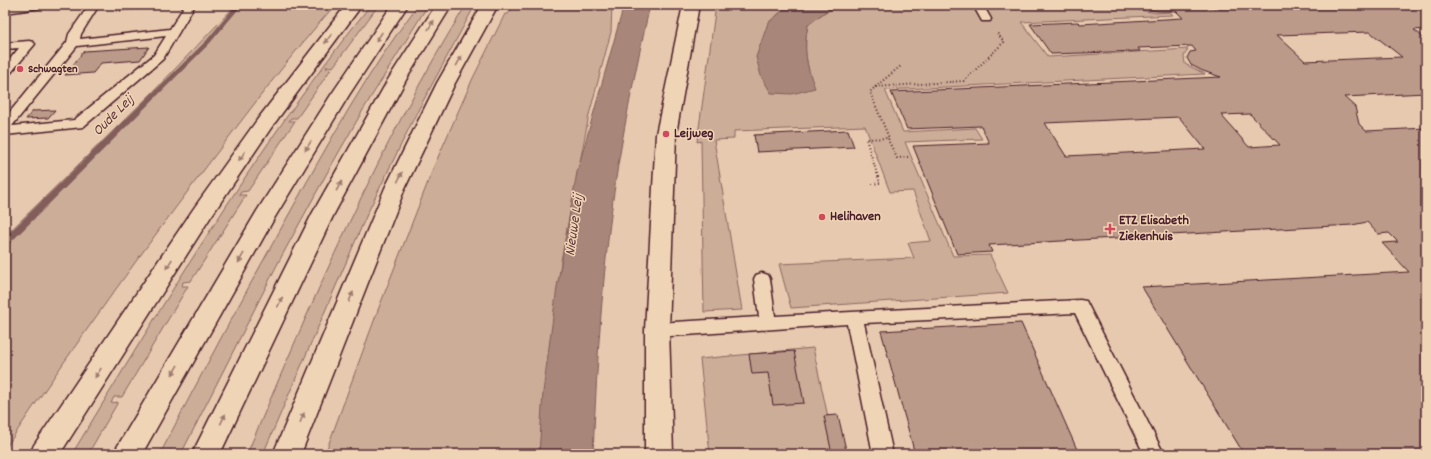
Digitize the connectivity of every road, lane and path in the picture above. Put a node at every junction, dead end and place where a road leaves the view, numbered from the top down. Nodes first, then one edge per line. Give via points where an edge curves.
1 (34, 5) edge
2 (94, 5) edge
3 (190, 5) edge
4 (400, 5) edge
5 (444, 5) edge
6 (490, 5) edge
7 (691, 5) edge
8 (978, 5) edge
9 (353, 6) edge
10 (5, 8) edge
11 (986, 19) joint
12 (173, 32) junction
13 (73, 43) junction
14 (5, 46) edge
15 (902, 65) dead end
16 (5, 72) edge
17 (875, 87) junction
18 (5, 126) edge
19 (5, 131) edge
20 (889, 138) junction
21 (908, 157) dead end
22 (872, 184) dead end
23 (762, 279) dead end
24 (854, 317) junction
25 (768, 322) junction
26 (657, 330) junction
27 (44, 454) edge
28 (127, 454) edge
29 (206, 454) edge
30 (287, 454) edge
31 (660, 454) edge
32 (883, 454) edge
33 (1154, 454) edge

1 - 10 main road
2 - 13 lane
3 - 12 lane
4 -> 28 main road via 269,209
29 -> 5 main road via 323,214 398,78
30 -> 6 main road via 395,188 446,83
7 - 26 main road via 666,134
8 - 11 lane
9 -> 27 main road via 264,124
11 - 17 path via 1004,42 964,81
12 - 13 lane
12 - 19 lane via 159,57 78,124
13 - 18 lane
14 - 16 lane via 29,44
15 - 17 path
17 - 20 path via 870,92
20 - 21 path via 897,158
20 - 22 path via 866,139 880,183
23 - 25 lane
24 - 25 lane
24 - 32 lane
24 - 33 lane via 1080,306
25 - 26 lane
26 - 31 main road

